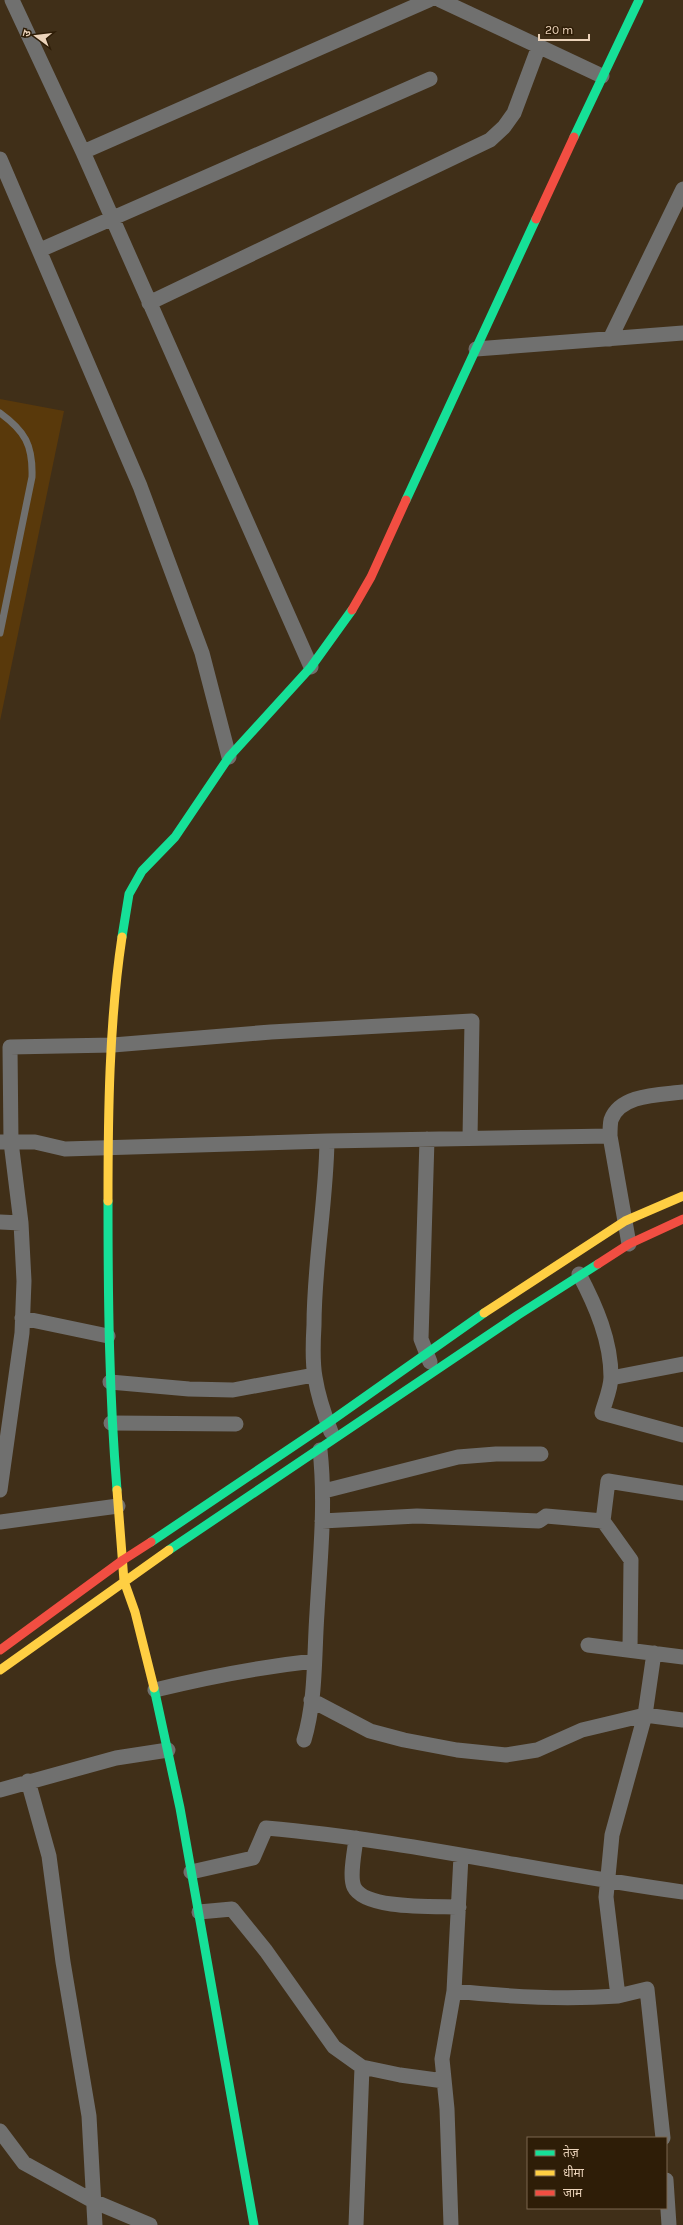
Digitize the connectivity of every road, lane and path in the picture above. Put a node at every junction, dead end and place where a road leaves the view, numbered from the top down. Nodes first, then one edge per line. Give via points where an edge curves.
1 (12, 0) edge
2 (429, 0) edge
3 (440, 0) edge
4 (640, 0) edge
5 (539, 46) junction
6 (602, 76) junction
7 (430, 79) dead end
8 (83, 152) junction
9 (0, 159) edge
10 (682, 195) edge
11 (112, 218) junction
12 (40, 250) junction
13 (149, 303) junction
14 (683, 333) edge
15 (610, 339) junction
16 (476, 350) junction
17 (0, 413) edge
18 (0, 633) edge
19 (311, 668) junction
20 (229, 757) junction
21 (113, 1045) junction
22 (683, 1092) edge
23 (610, 1136) junction
24 (470, 1138) junction
25 (427, 1139) junction
26 (327, 1141) junction
27 (6, 1142) edge
28 (108, 1148) junction
29 (683, 1196) edge
30 (683, 1219) edge
31 (625, 1221) junction
32 (0, 1222) edge
33 (21, 1223) junction
34 (629, 1244) junction
35 (579, 1274) junction
36 (22, 1318) junction
37 (108, 1336) junction
38 (427, 1353) junction
39 (683, 1364) edge
40 (434, 1371) junction
41 (314, 1375) junction
42 (611, 1378) junction
43 (110, 1382) junction
44 (111, 1423) junction
45 (328, 1423) junction
46 (236, 1424) dead end
47 (683, 1435) edge
48 (334, 1441) junction
49 (320, 1450) junction
50 (541, 1454) dead end
51 (0, 1490) edge
52 (324, 1491) junction
53 (683, 1493) edge
54 (118, 1506) junction
55 (322, 1521) junction
56 (603, 1521) junction
57 (0, 1522) edge
58 (123, 1560) junction
59 (124, 1581) junction
60 (588, 1645) dead end
61 (0, 1650) edge
62 (630, 1650) junction
63 (654, 1653) junction
64 (683, 1655) edge
65 (314, 1661) junction
66 (0, 1670) edge
67 (155, 1690) junction
68 (311, 1700) junction
69 (645, 1715) junction
70 (683, 1720) edge
71 (304, 1740) dead end
72 (168, 1750) junction
73 (28, 1781) junction
74 (0, 1790) edge
75 (356, 1838) junction
76 (461, 1856) junction
77 (192, 1872) junction
78 (608, 1880) junction
79 (683, 1892) edge
80 (459, 1907) junction
81 (199, 1912) junction
82 (454, 1991) junction
83 (618, 1996) junction
84 (362, 2067) junction
85 (444, 2081) junction
86 (0, 2131) edge
87 (663, 2137) edge
88 (667, 2195) edge
89 (93, 2201) junction
90 (95, 2225) edge
91 (150, 2225) edge
92 (254, 2225) edge
93 (356, 2225) edge
94 (451, 2225) edge
95 (669, 2225) edge

1 - 8 street
2 - 8 street
3 - 5 street
4 - 6 street
5 - 6 street
5 - 13 street via 514,113 490,140
6 - 16 street
7 - 11 street
8 - 11 street
9 - 12 street
10 - 15 street
11 - 12 street
11 - 13 street
12 - 20 street via 143,493 202,653
13 - 19 street
14 - 15 street
15 - 16 street
16 - 19 street via 371,577 346,621
17 - 18 lane via 9,419 27,440 33,457 32,476
19 - 20 street
20 - 21 street via 180,831 142,870 129,894 119,960
21 - 24 street via 271,1032 472,1021
21 - 27 street via 10,1047
21 - 28 street
22 - 23 street via 646,1097 624,1104 611,1121
23 - 24 street
23 - 31 street
24 - 25 street
25 - 26 street
25 - 38 street via 421,1339
26 - 28 street
26 - 41 street via 326,1180 314,1289
27 - 28 street via 35,1142 65,1149
27 - 33 street
28 - 37 street
29 - 31 street
30 - 34 street
31 - 34 street
31 - 38 street via 484,1312
32 - 33 street
33 - 36 street via 24,1281
34 - 35 street
35 - 40 street
35 - 42 street via 595,1305 607,1342
36 - 37 street
36 - 51 street
37 - 43 street
38 - 40 street
38 - 45 street
39 - 42 street
40 - 48 street
41 - 43 street via 234,1390
41 - 45 street
42 - 47 street via 602,1413
43 - 44 street
44 - 46 street
44 - 54 street
45 - 48 street
45 - 58 street
48 - 49 street
49 - 52 street
49 - 59 street
50 - 52 street via 458,1457
52 - 55 street
53 - 56 street via 608,1481
54 - 57 street
54 - 58 street
55 - 56 street via 417,1516 538,1521 546,1516
55 - 65 street
56 - 62 street via 631,1560
58 - 59 street
58 - 61 street
59 - 66 street
59 - 67 street via 135,1612
60 - 62 street
62 - 63 street
63 - 64 street
63 - 69 street
65 - 67 street via 204,1677
65 - 68 street
67 - 72 street
68 - 69 street via 377,1733 457,1750 506,1755 537,1750 582,1730
68 - 71 street
69 - 70 street
69 - 78 street via 612,1835
72 - 73 street via 116,1758
72 - 77 street
73 - 74 street
73 - 89 street via 49,1856 89,2116
75 - 76 street
75 - 77 street via 266,1828 253,1858
75 - 80 street via 352,1870 354,1886 361,1895 371,1901 387,1904
76 - 78 street
76 - 80 street
77 - 81 street
78 - 79 street
78 - 83 street via 606,1896
80 - 82 street
81 - 84 street via 232,1909 266,1951 334,2047
81 - 92 street
82 - 83 street via 506,1997 563,1999
82 - 85 street via 442,2059
83 - 87 street via 647,1989
84 - 85 street
84 - 93 street
85 - 94 street
86 - 89 street via 24,2162
88 - 95 street
89 - 90 street
89 - 91 street

